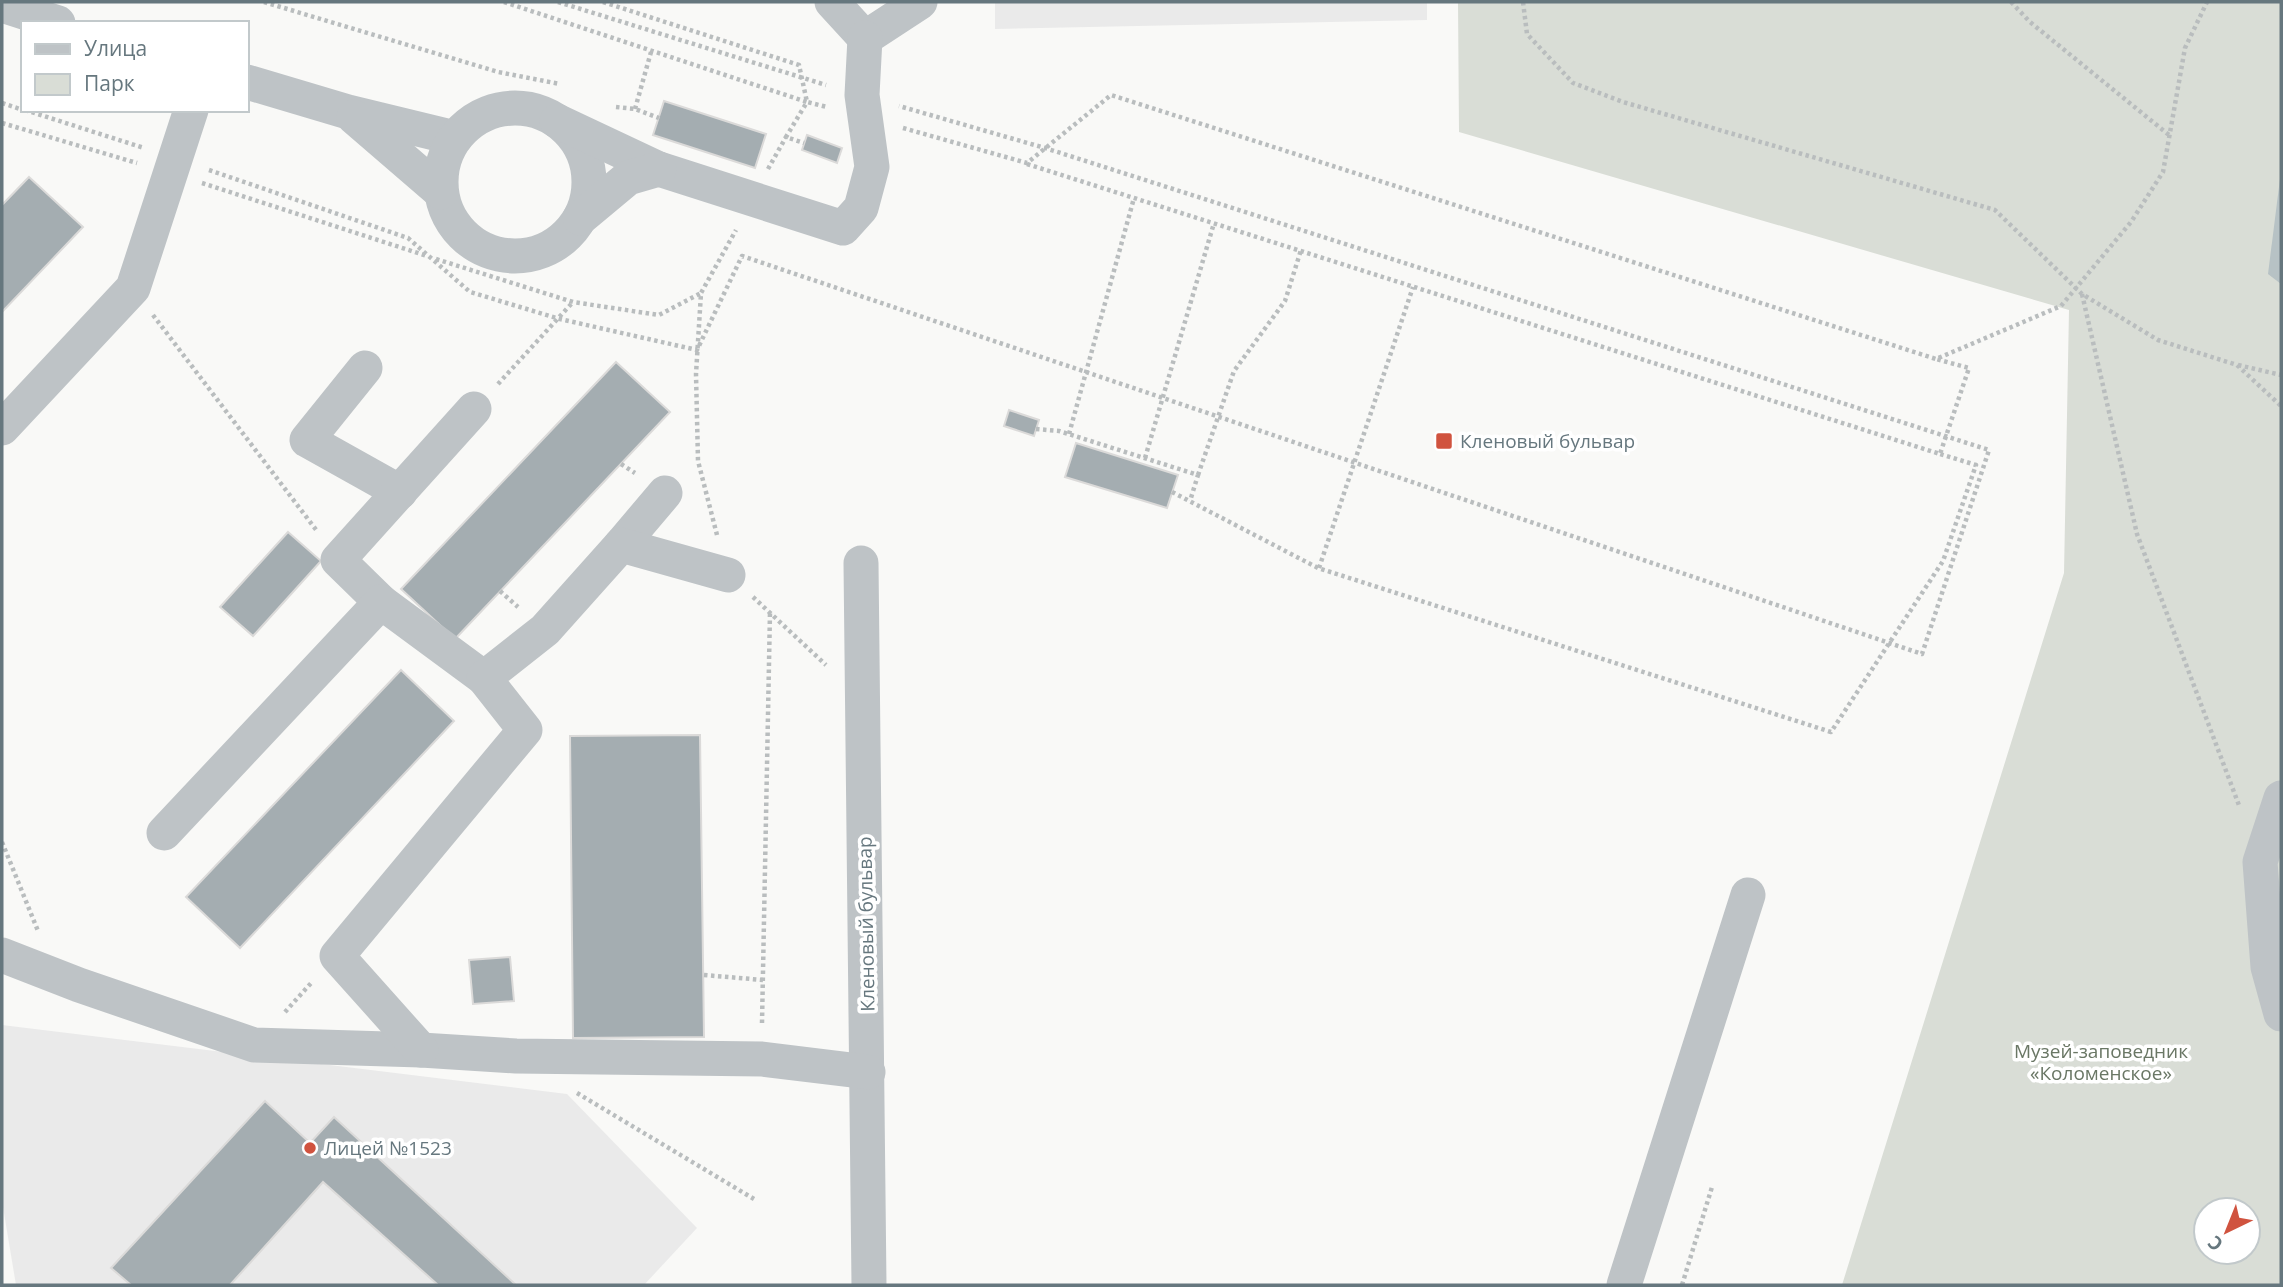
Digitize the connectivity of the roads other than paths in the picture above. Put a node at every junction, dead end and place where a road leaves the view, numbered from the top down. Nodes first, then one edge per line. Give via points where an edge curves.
1 (832, 2) edge
2 (920, 2) edge
3 (2, 5) edge
4 (52, 21) edge
5 (865, 38) junction
6 (248, 82) edge
7 (190, 112) edge
8 (348, 112) junction
9 (557, 121) junction
10 (455, 138) junction
11 (659, 169) junction
12 (441, 192) junction
13 (580, 218) junction
14 (365, 368) dead end
15 (474, 409) road end
16 (2, 428) edge
17 (400, 492) junction
18 (665, 493) dead end
19 (621, 545) junction
20 (861, 563) dead end
21 (728, 575) road end
22 (381, 602) junction
23 (484, 678) junction
24 (2281, 798) edge
25 (164, 833) dead end
26 (1748, 895) dead end
27 (2, 955) edge
28 (2281, 1014) edge
29 (421, 1050) junction
30 (868, 1072) junction
31 (869, 1285) edge
32 (1624, 1285) edge

1 - 5 street
2 - 5 street
3 - 4 street
5 - 11 street via 863,106 872,167 862,208 842,228
6 - 8 street
7 - 16 street via 133,288
8 - 10 street
8 - 12 street
9 - 10 street via 529,109 497,110 469,123
9 - 11 street
9 - 13 street via 578,144 589,173
10 - 12 street via 444,161
11 - 13 street via 628,178
12 - 13 street via 461,233 501,255 547,249
14 - 17 street via 307,440
15 - 17 street
17 - 22 street via 338,560
18 - 19 street
19 - 21 street
19 - 23 street via 545,631
20 - 30 street, Кленовый бульвар
22 - 23 street
22 - 25 street
23 - 29 street via 525,730 337,956
24 - 28 street via 2260,862 2268,967
26 - 32 street
27 - 29 street via 254,1045
29 - 30 street via 762,1059
30 - 31 street, Кленовый бульвар

